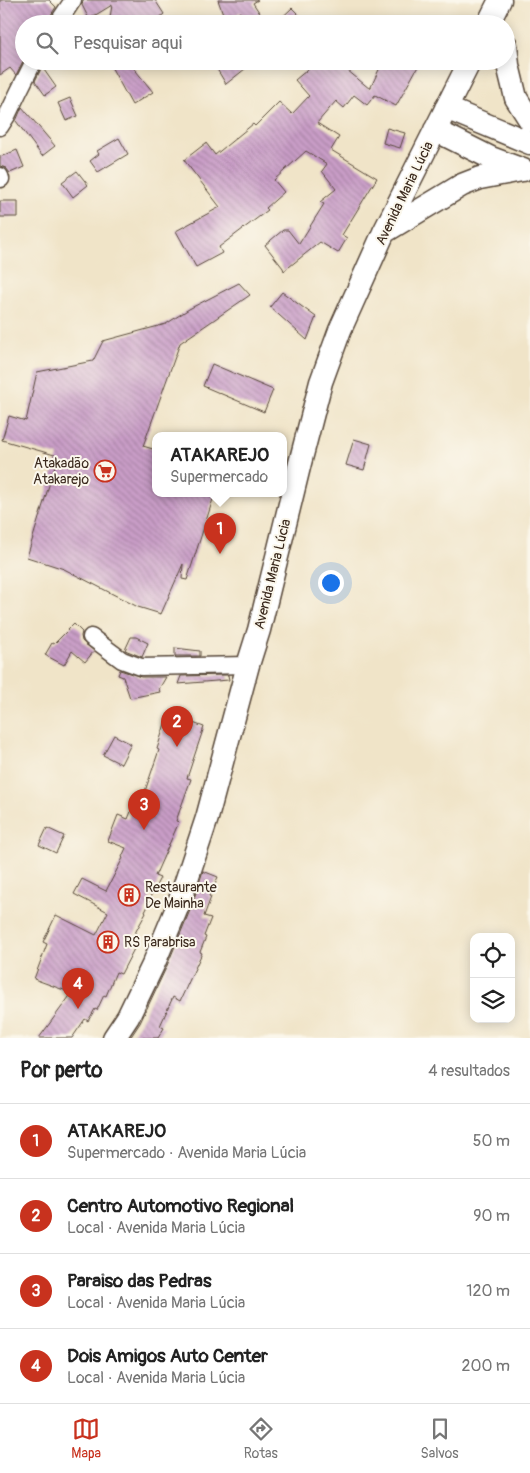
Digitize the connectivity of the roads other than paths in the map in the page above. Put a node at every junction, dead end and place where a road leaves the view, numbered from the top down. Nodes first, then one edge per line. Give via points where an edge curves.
1 (73, 0) edge
2 (501, 0) edge
3 (63, 15) edge
4 (493, 15) edge
5 (503, 15) edge
6 (29, 70) edge
7 (465, 70) edge
8 (509, 70) edge
9 (446, 108) junction
10 (530, 120) edge
11 (0, 127) edge
12 (435, 130) junction
13 (530, 143) edge
14 (526, 171) edge
15 (384, 232) junction
16 (91, 636) dead end
17 (248, 665) junction
18 (114, 1038) edge

1 - 3 street
2 - 4 main road
2 - 5 main road
6 - 11 street
7 - 9 main road, Avenida Maria Lúcia
8 - 10 main road via 516,98
9 - 12 main road, Avenida Maria Lúcia
9 - 13 main road
12 - 14 main road via 491,158
12 - 15 main road, Avenida Maria Lúcia
14 - 15 main road via 480,178 462,185
15 - 17 main road, Avenida Maria Lúcia via 340,330 321,382
16 - 17 street via 122,660 141,667
17 - 18 main road, Avenida Maria Lúcia via 207,818 179,903 128,1017

